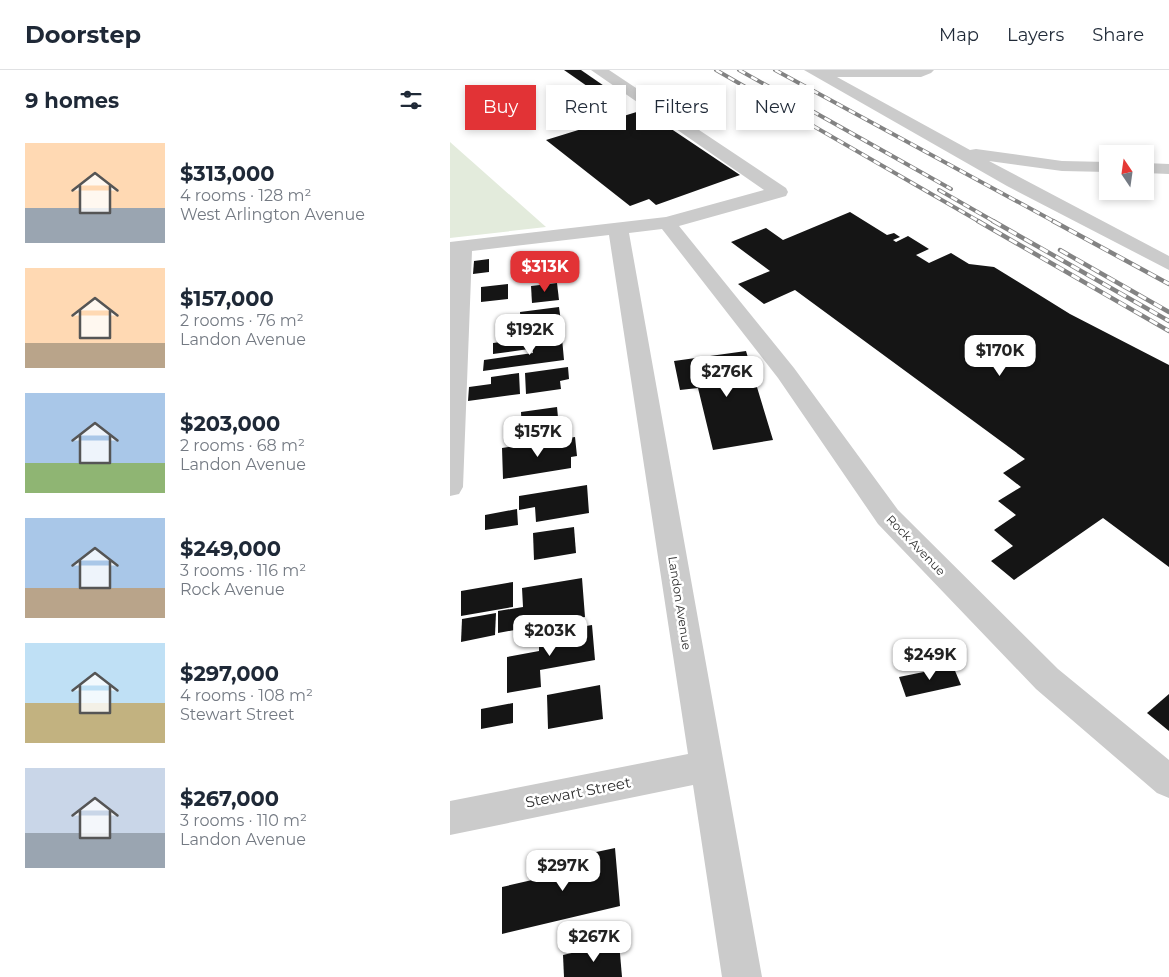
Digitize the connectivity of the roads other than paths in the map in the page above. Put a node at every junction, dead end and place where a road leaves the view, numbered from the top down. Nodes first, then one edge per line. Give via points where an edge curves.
1 (599, 70) edge
2 (926, 70) edge
3 (814, 71) edge
4 (955, 148) junction
5 (1099, 167) edge
6 (1154, 168) edge
7 (1169, 169) edge
8 (667, 223) junction
9 (618, 228) junction
10 (456, 247) edge
11 (1169, 264) edge
12 (450, 487) edge
13 (707, 766) junction
14 (1169, 782) edge
15 (450, 818) edge
16 (742, 977) edge

1 - 8 street via 778,192
2 - 3 street
3 - 4 street
4 - 5 street via 1062,166
4 - 11 street
6 - 7 street
8 - 9 street
8 - 14 street, Rock Avenue via 786,373 888,517 1047,679
9 - 10 street
9 - 13 street, Landon Avenue
10 - 12 street
13 - 15 street, Stewart Street
13 - 16 street, Landon Avenue

